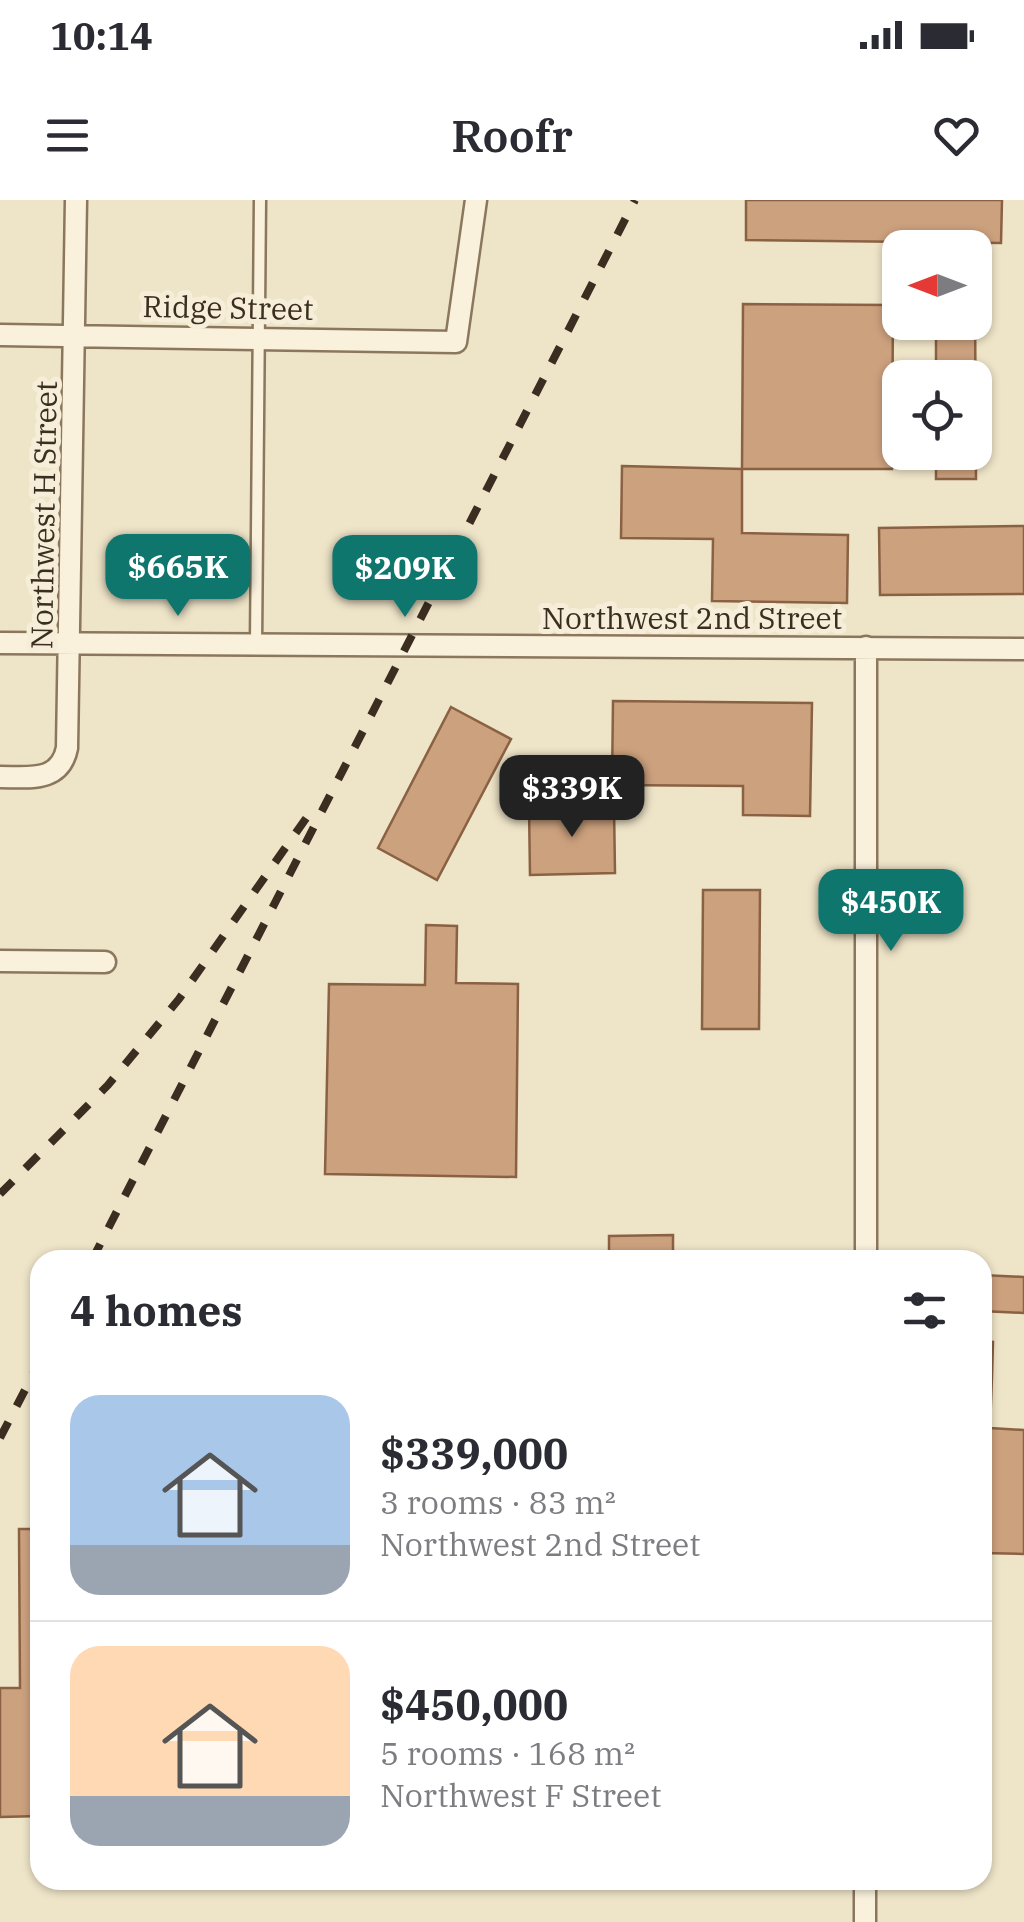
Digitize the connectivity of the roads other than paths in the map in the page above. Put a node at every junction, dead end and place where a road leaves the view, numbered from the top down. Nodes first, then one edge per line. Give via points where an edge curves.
1 (76, 200) edge
2 (260, 200) edge
3 (476, 200) edge
4 (0, 334) edge
5 (76, 335) junction
6 (259, 338) junction
7 (0, 643) edge
8 (71, 644) junction
9 (256, 644) junction
10 (866, 647) junction
11 (1024, 649) edge
12 (0, 776) edge
13 (0, 960) edge
14 (105, 962) dead end
15 (866, 1250) edge
16 (865, 1890) edge
17 (865, 1922) edge

1 - 5 street, Northwest H Street
2 - 6 lane
3 - 6 street, Ridge Street via 456,342
4 - 5 street, Ridge Street
5 - 6 street, Ridge Street
5 - 8 street, Northwest H Street
6 - 9 lane
7 - 8 street, Northwest 2nd Street
8 - 9 street, Northwest 2nd Street
8 - 12 street, Northwest H Street via 61,766 47,776
9 - 10 street, Northwest 2nd Street
10 - 11 street, Northwest 2nd Street
10 - 15 street
13 - 14 street
16 - 17 street

